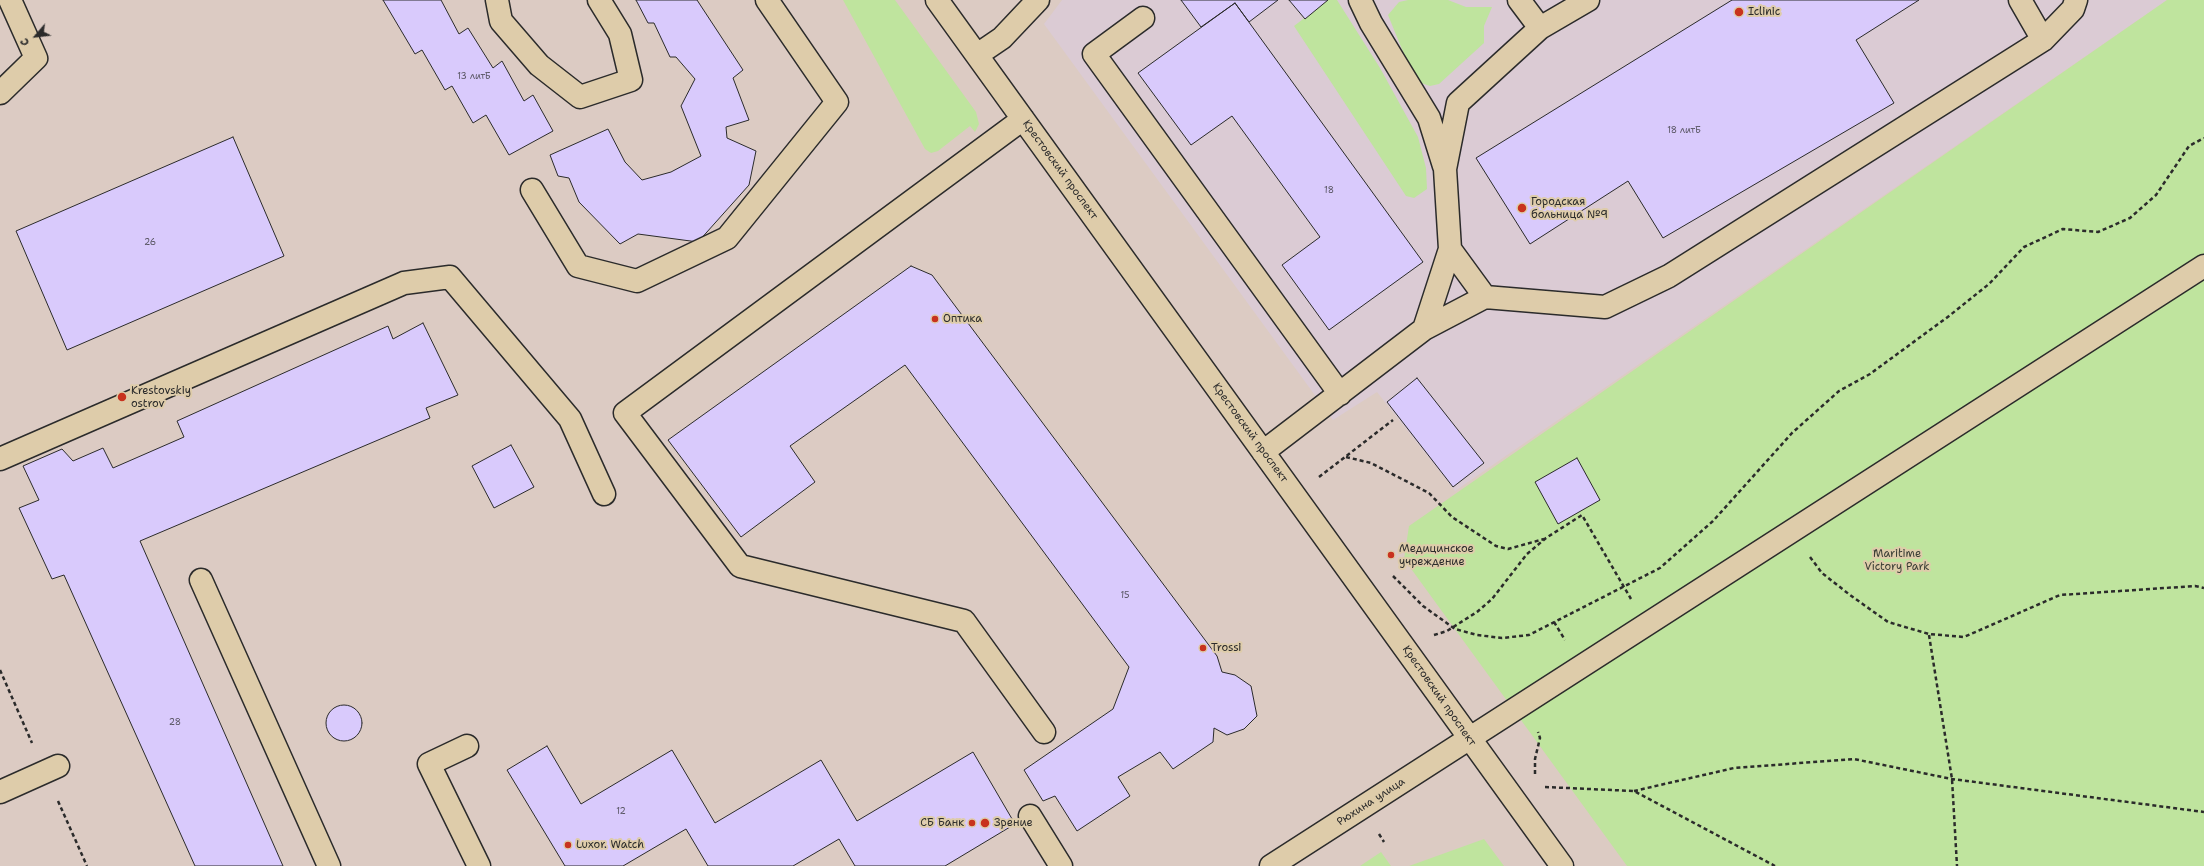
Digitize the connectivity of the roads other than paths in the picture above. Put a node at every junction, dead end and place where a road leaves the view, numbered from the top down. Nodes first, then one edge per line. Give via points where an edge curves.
1 (10, 0) edge
2 (497, 0) edge
3 (599, 0) edge
4 (767, 0) edge
5 (937, 0) edge
6 (1038, 0) edge
7 (1360, 0) edge
8 (1519, 0) edge
9 (1588, 0) edge
10 (2020, 0) edge
11 (2076, 0) edge
12 (1143, 18) dead end
13 (1540, 28) junction
14 (2043, 40) junction
15 (977, 55) junction
16 (0, 93) edge
17 (1458, 103) junction
18 (1429, 118) junction
19 (1023, 119) junction
20 (1445, 169) junction
21 (532, 190) dead end
22 (1450, 249) junction
23 (2204, 266) edge
24 (1485, 297) junction
25 (1424, 329) junction
26 (1340, 394) junction
27 (1263, 452) junction
28 (0, 460) edge
29 (604, 494) dead end
30 (201, 580) dead end
31 (1044, 732) dead end
32 (1470, 739) junction
33 (467, 746) dead end
34 (58, 766) dead end
35 (0, 792) edge
36 (1030, 816) dead end
37 (329, 866) edge
38 (479, 866) edge
39 (1060, 866) edge
40 (1272, 866) edge
41 (1562, 866) edge

1 - 16 street via 36,58
2 - 3 street via 501,21 539,65 580,97 631,80 620,34
4 - 21 street via 837,102 727,238 637,281 578,266
5 - 15 street, Крестовский проспект
6 - 15 street via 1002,38
7 - 18 street via 1371,23
8 - 13 street
9 - 13 street
10 - 14 street
11 - 14 street via 2073,9
12 - 26 street via 1094,54
13 - 17 street
14 - 24 street via 1670,276 1605,307
15 - 19 street, Крестовский проспект
17 - 18 street
17 - 20 street
18 - 20 street
19 - 27 street, Крестовский проспект
19 - 31 street via 625,413 740,566 964,622
20 - 22 street
22 - 24 street
22 - 25 street
23 - 32 street, Рюхина улица
24 - 25 street
25 - 26 street
26 - 27 street
27 - 32 street, Крестовский проспект
28 - 29 street via 404,283 450,277 570,419
30 - 37 street
32 - 40 street, Рюхина улица
32 - 41 street, Крестовский проспект
33 - 38 street via 430,764
34 - 35 street
36 - 39 street

